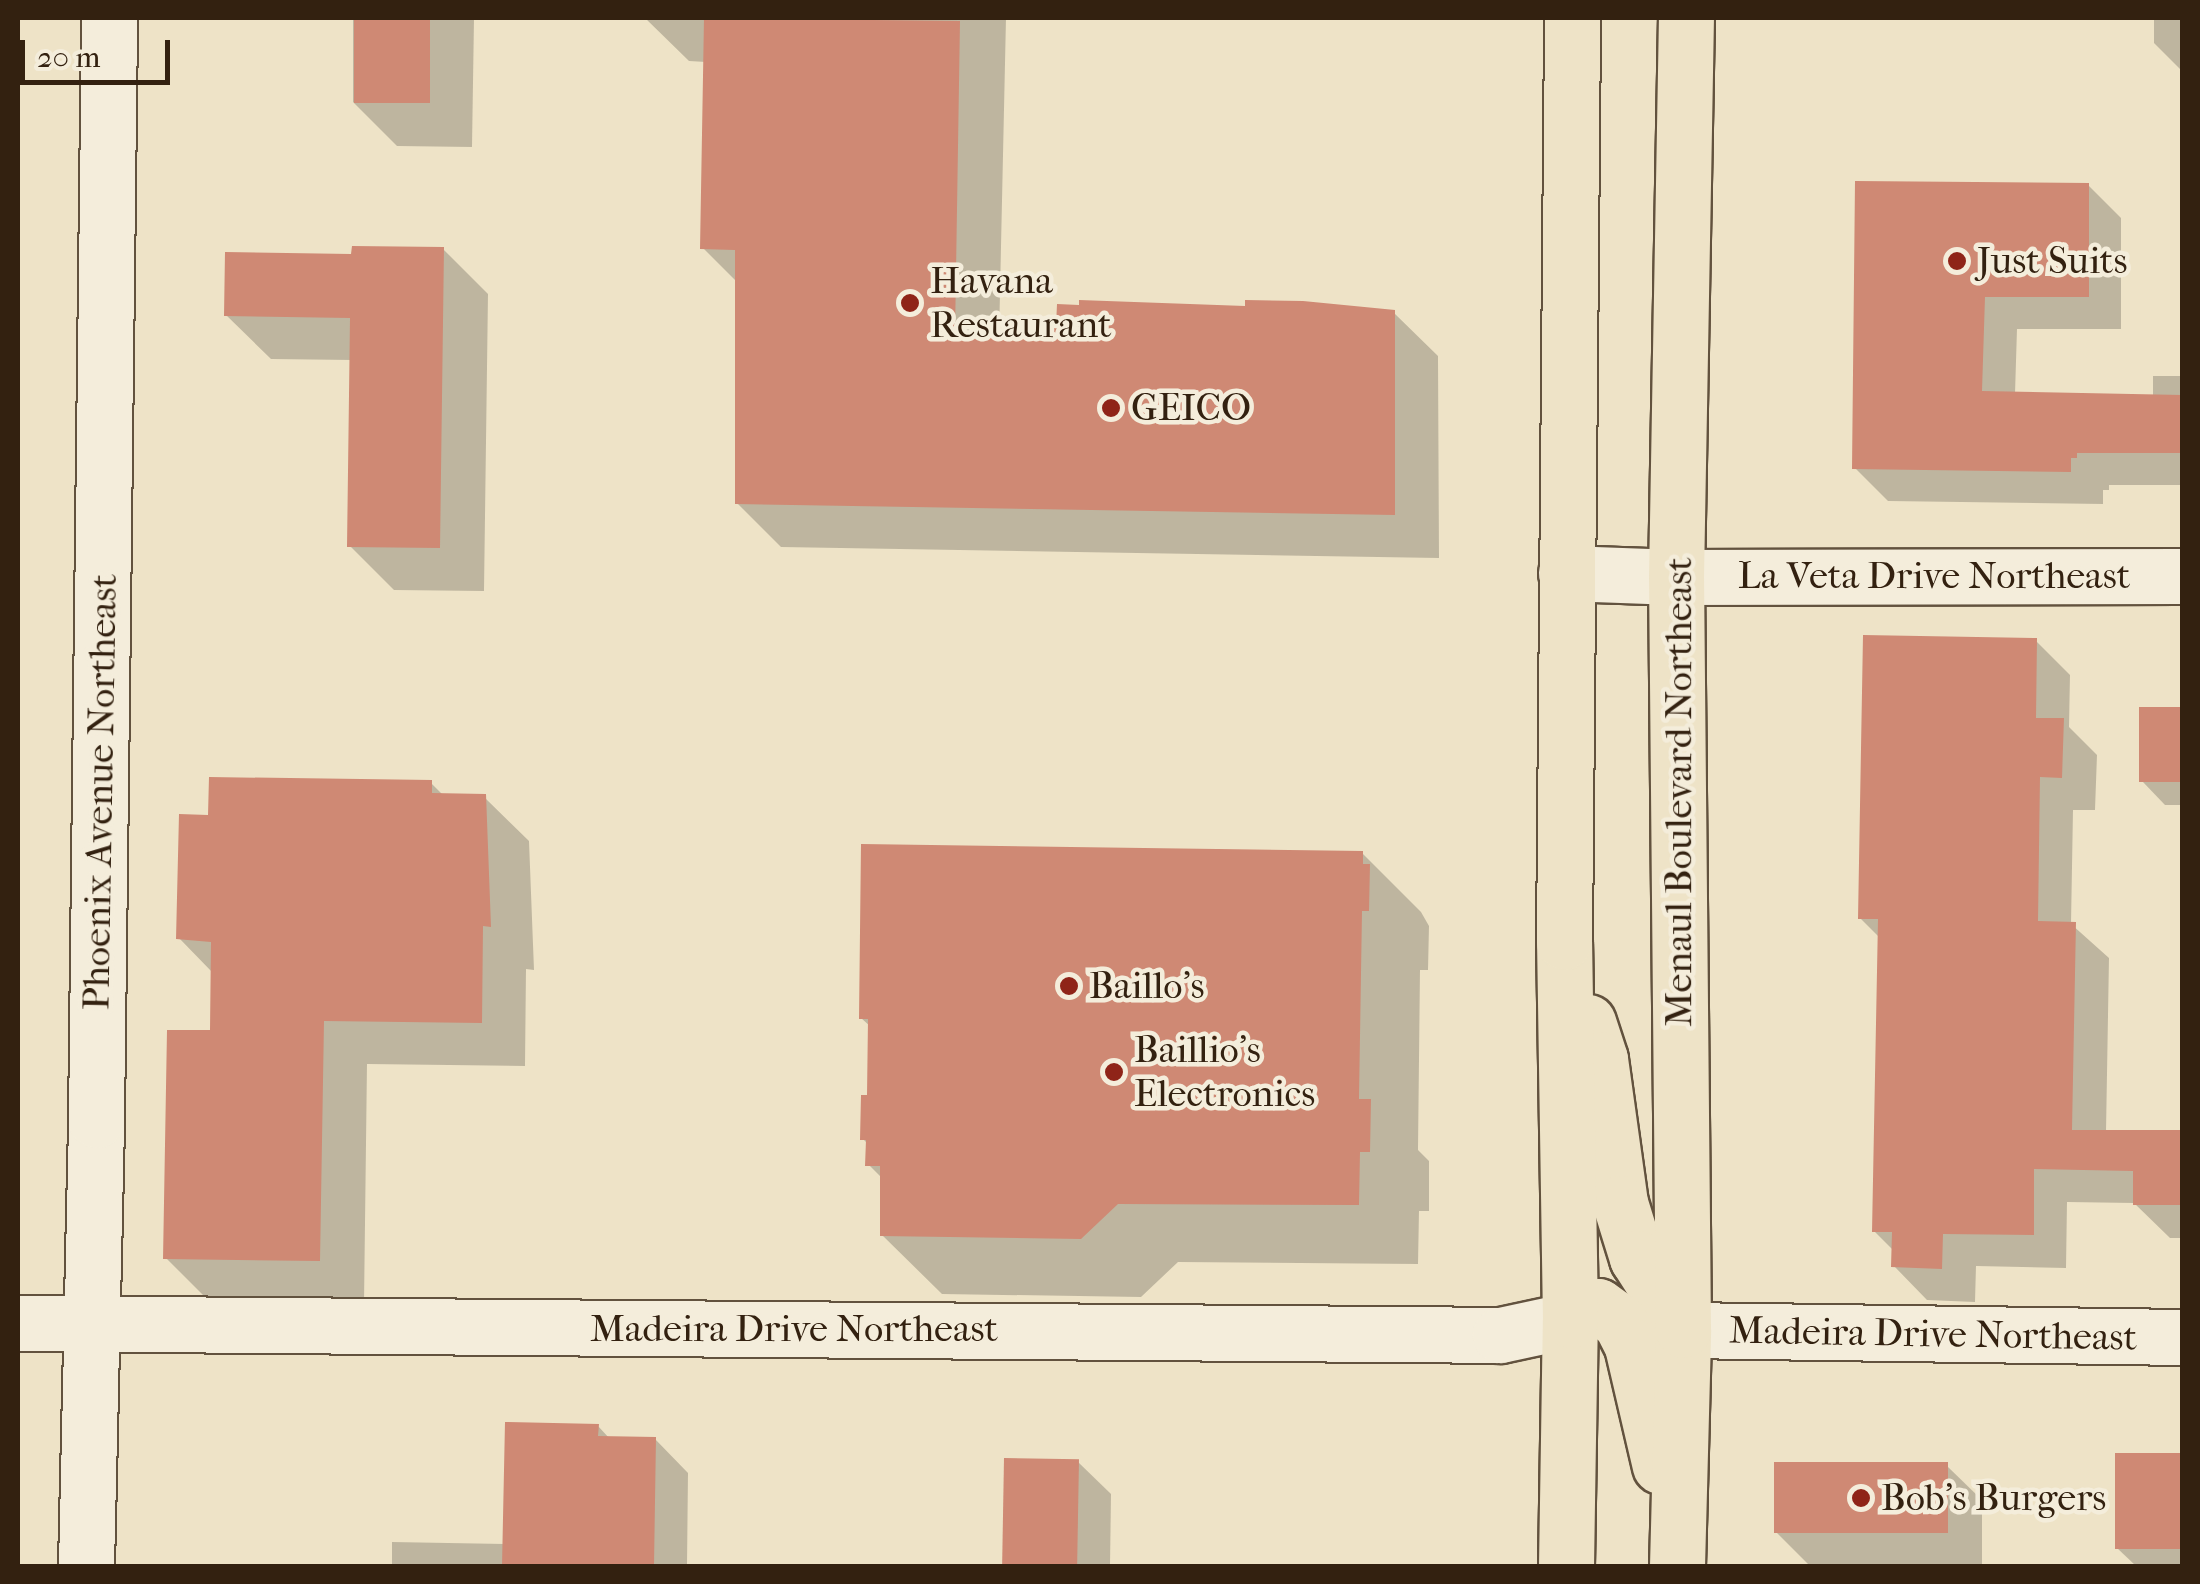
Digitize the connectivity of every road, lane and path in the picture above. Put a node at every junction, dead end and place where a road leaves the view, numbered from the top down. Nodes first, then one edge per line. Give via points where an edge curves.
1 (109, 18) edge
2 (1572, 18) edge
3 (1686, 18) edge
4 (1566, 573) junction
5 (2182, 576) edge
6 (1676, 577) junction
7 (1564, 942) junction
8 (1570, 1320) junction
9 (18, 1322) edge
10 (90, 1323) junction
11 (1683, 1330) junction
12 (2182, 1337) edge
13 (1678, 1554) edge
14 (86, 1566) edge
15 (1566, 1566) edge

1 - 10 street, Phoenix Avenue Northeast
2 - 4 main road
3 - 6 main road, Menaul Boulevard Northeast
4 - 6 street, La Veta Drive Northeast
4 - 7 main road
5 - 6 street, La Veta Drive Northeast
6 - 11 main road, Menaul Boulevard Northeast
7 - 8 main road
7 - 11 main road via 1600,1059 1631,1240
8 - 10 street, Madeira Drive Northeast via 1500,1335
8 - 13 main road via 1598,1306 1611,1312 1632,1346
8 - 15 main road
9 - 10 street, Madeira Drive Northeast
10 - 14 street, Phoenix Avenue Northeast
11 - 12 street, Madeira Drive Northeast
11 - 13 main road, Menaul Boulevard Northeast

